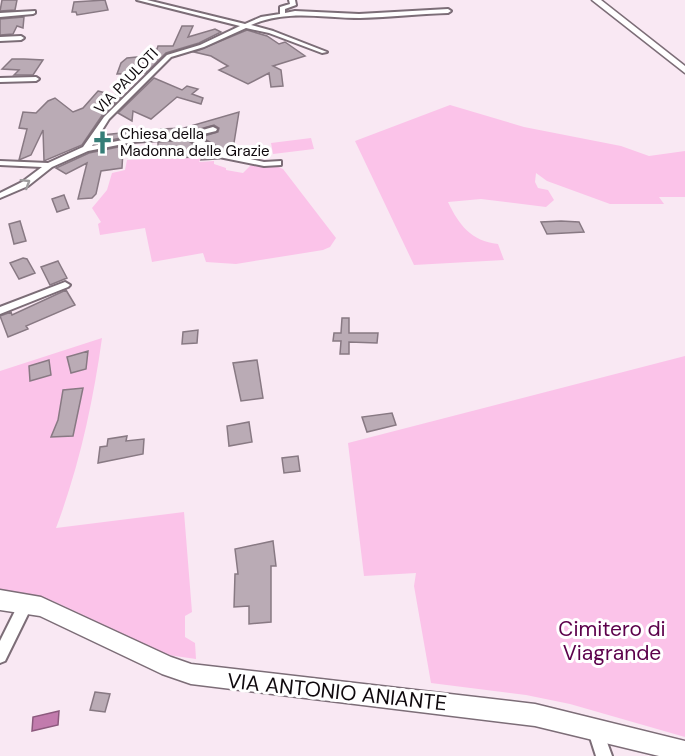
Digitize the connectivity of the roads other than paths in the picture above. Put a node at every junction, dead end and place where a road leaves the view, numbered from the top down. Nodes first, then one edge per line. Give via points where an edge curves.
1 (140, 0) edge
2 (292, 0) edge
3 (597, 0) edge
4 (448, 11) dead end
5 (33, 12) dead end
6 (282, 14) junction
7 (0, 15) edge
8 (246, 25) junction
9 (21, 38) dead end
10 (0, 39) edge
11 (324, 52) dead end
12 (685, 63) edge
13 (685, 70) edge
14 (36, 79) dead end
15 (0, 80) edge
16 (213, 129) dead end
17 (189, 136) junction
18 (86, 148) junction
19 (0, 163) edge
20 (278, 163) dead end
21 (49, 165) junction
22 (0, 196) edge
23 (65, 285) dead end
24 (0, 311) edge
25 (0, 600) edge
26 (26, 604) junction
27 (0, 656) edge
28 (595, 728) junction
29 (685, 752) edge
30 (604, 756) edge

1 - 8 street
2 - 6 street via 293,5 282,8
3 - 12 main road
3 - 13 main road
4 - 6 street, VIA PAULOTI
5 - 7 street
6 - 8 street, VIA PAULOTI
8 - 11 street
8 - 18 street, VIA PAULOTI via 202,46 169,56 106,118
9 - 10 street
14 - 15 street
16 - 17 street
17 - 18 street
17 - 20 street via 222,155
18 - 21 street
19 - 21 street
22 -> 21 street via 25,184
23 - 24 street
25 - 26 main road, VIA ANTONIO ANIANTE
26 - 27 street
26 - 28 main road, VIA ANTONIO ANIANTE via 41,607 190,674 469,706
28 - 29 main road, VIA ANTONIO ANIANTE
28 - 30 street

